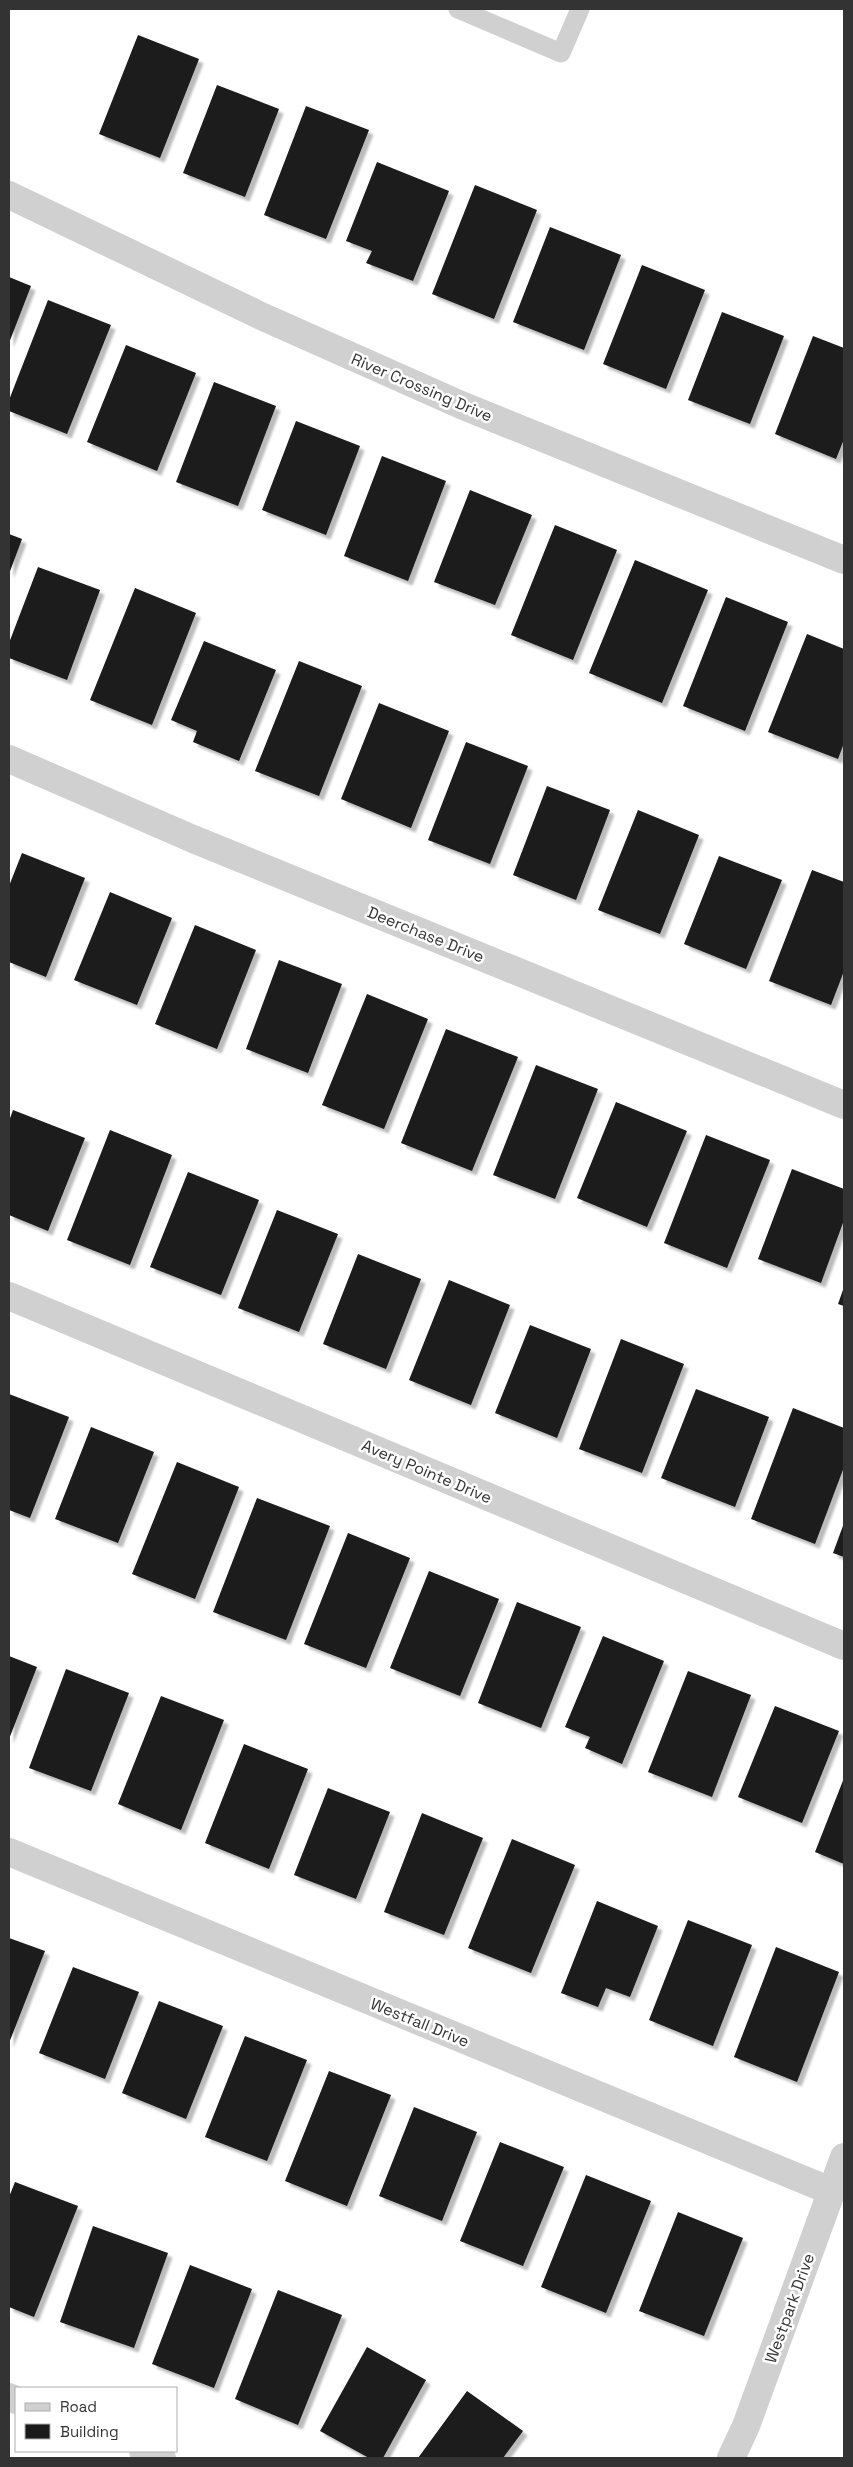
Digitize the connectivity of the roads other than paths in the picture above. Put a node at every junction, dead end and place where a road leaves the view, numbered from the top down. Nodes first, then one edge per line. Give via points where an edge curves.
1 (458, 9) edge
2 (580, 9) edge
3 (9, 195) edge
4 (844, 560) edge
5 (9, 760) edge
6 (844, 1105) edge
7 (9, 1296) edge
8 (844, 1646) edge
9 (9, 1852) edge
10 (844, 2157) edge
11 (831, 2191) junction
12 (146, 2452) edge
13 (162, 2458) edge
14 (731, 2458) edge

1 - 2 lane via 561,53
3 - 4 street, River Crossing Drive via 261,316 461,405
5 - 6 street, Deerchase Drive via 193,839
7 - 8 street, Avery Pointe Drive
9 - 11 street, Westfall Drive
10 - 11 street, Westpark Drive
11 - 14 street, Westpark Drive via 746,2426
12 - 13 street

